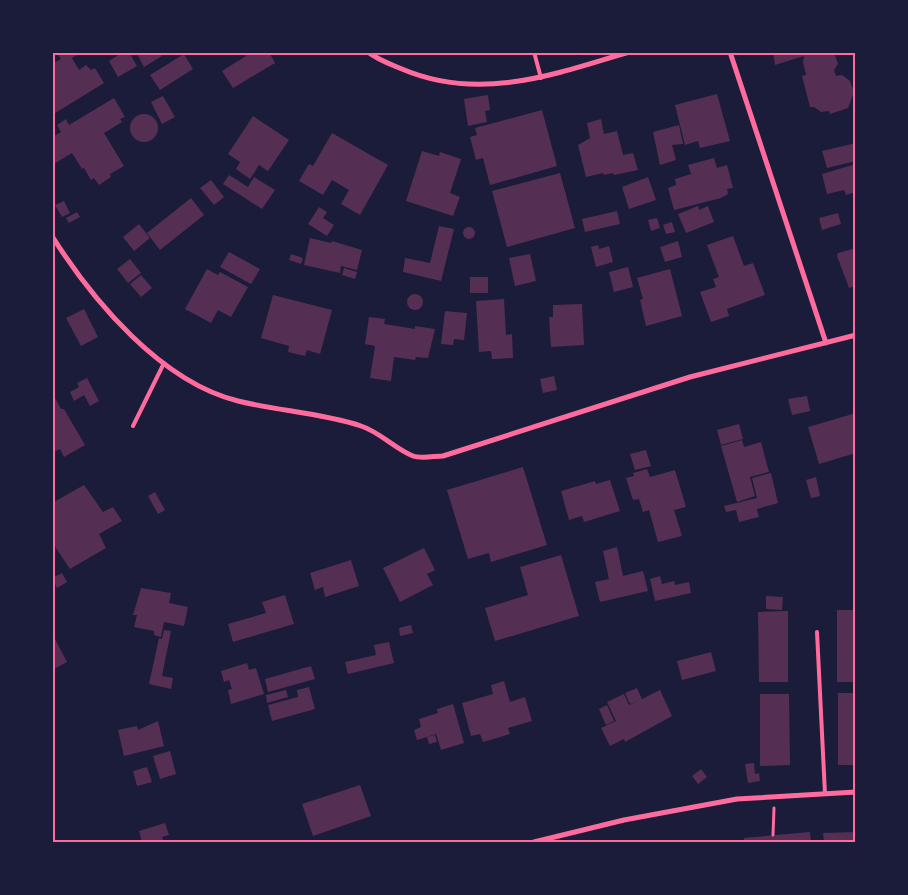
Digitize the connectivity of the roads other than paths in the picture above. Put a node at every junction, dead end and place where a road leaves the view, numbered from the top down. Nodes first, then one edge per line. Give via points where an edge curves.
1 (368, 52) edge
2 (534, 52) edge
3 (629, 52) edge
4 (730, 52) edge
5 (540, 78) junction
6 (52, 236) edge
7 (856, 335) edge
8 (826, 343) junction
9 (164, 363) junction
10 (133, 426) dead end
11 (817, 632) dead end
12 (856, 792) edge
13 (825, 794) junction
14 (534, 842) edge

1 - 5 street via 414,74 452,84 497,84
2 - 5 lane
3 - 5 street
4 - 8 street
6 - 9 street via 95,296 124,328
7 - 8 street
8 - 9 street via 690,377 444,456 415,457 362,426 236,401 190,381
9 - 10 lane
11 - 13 lane
12 - 13 street
13 - 14 street via 737,799 624,820

